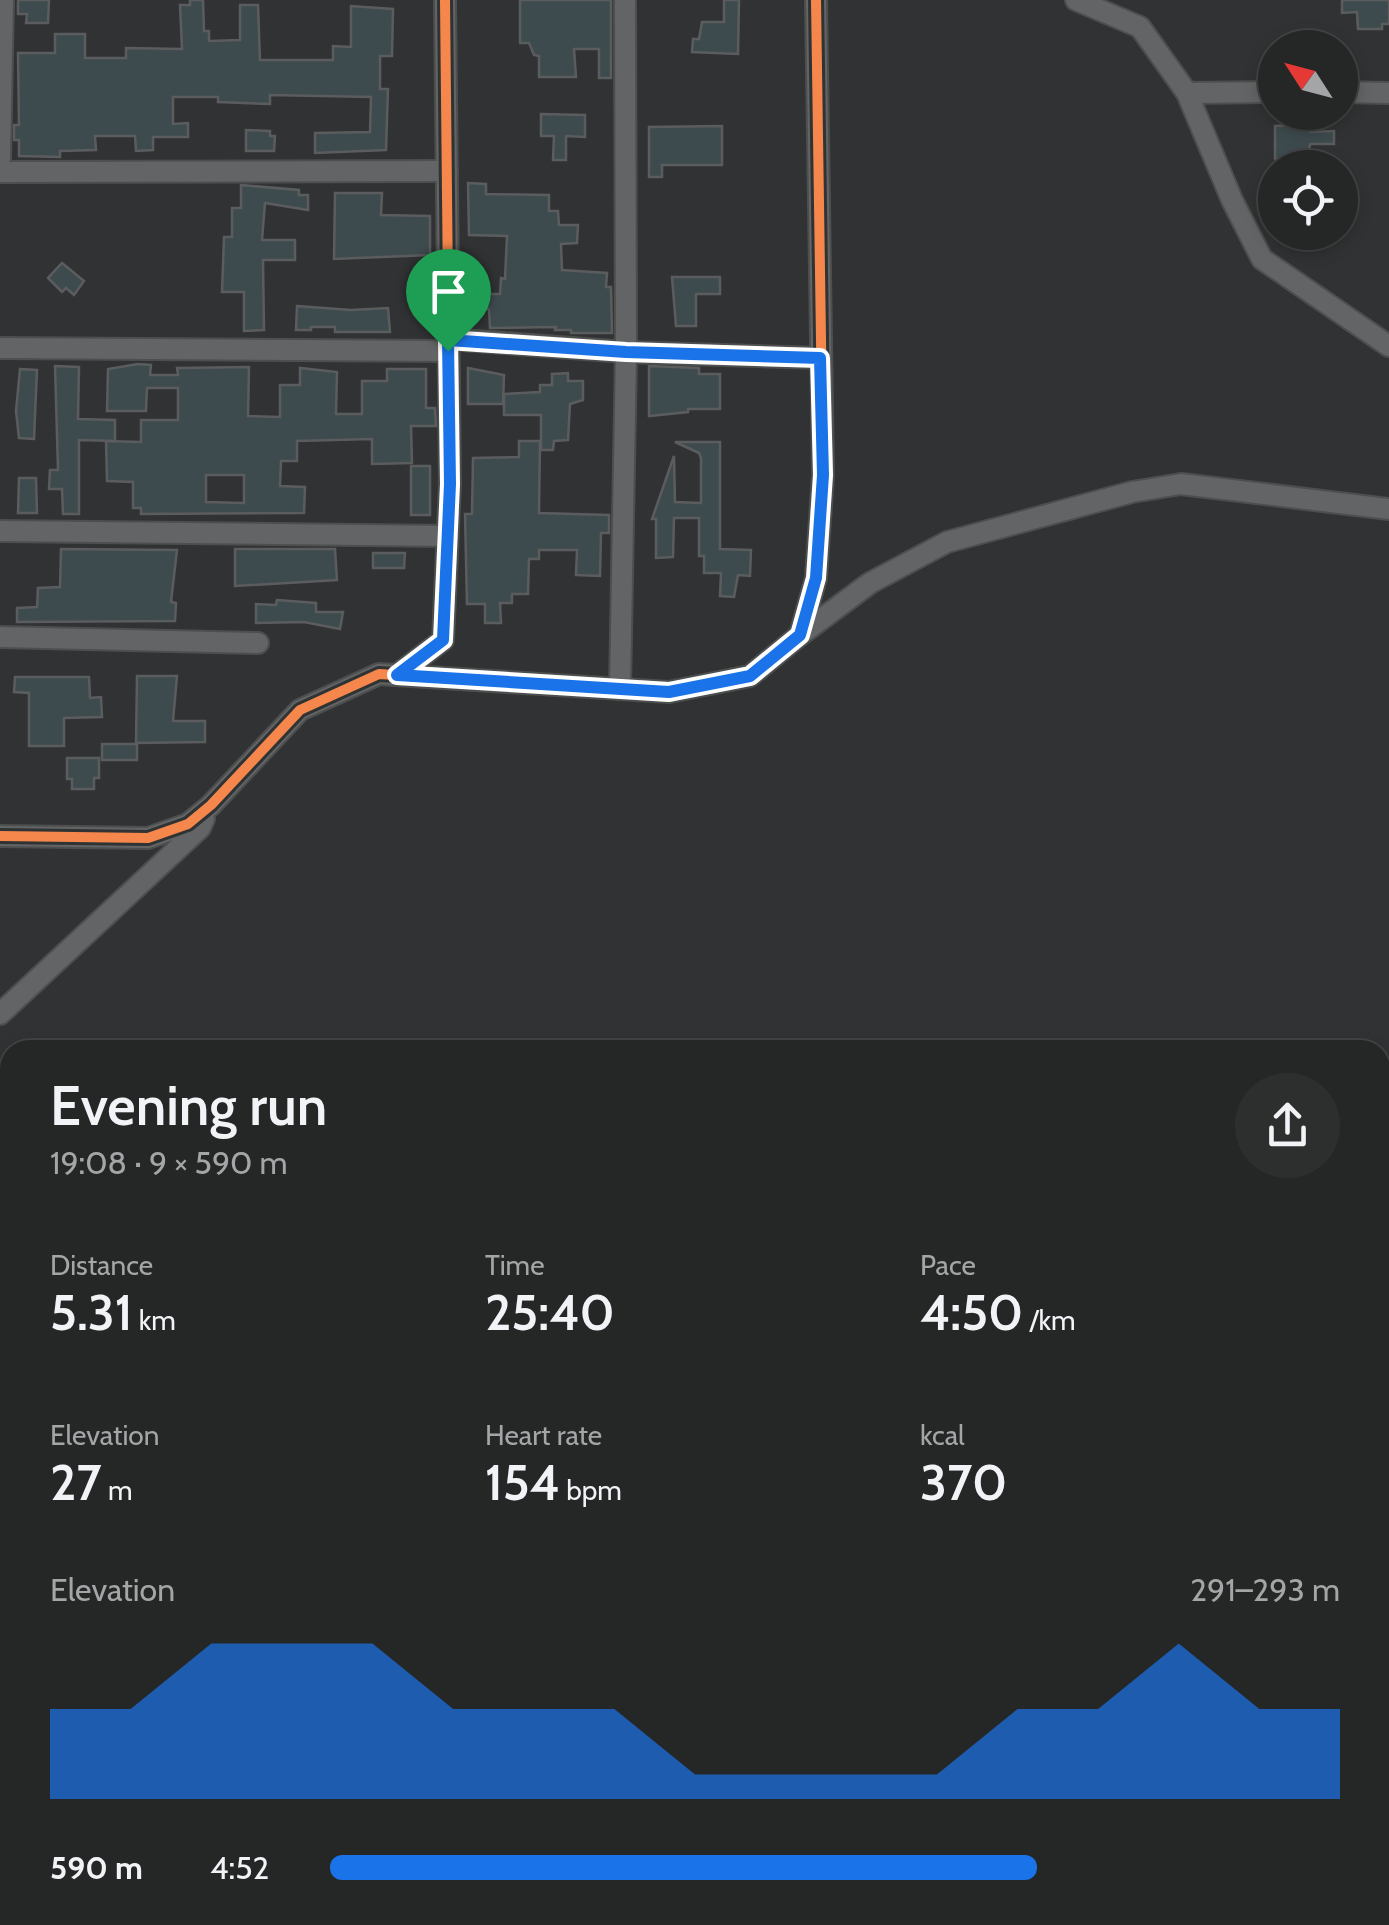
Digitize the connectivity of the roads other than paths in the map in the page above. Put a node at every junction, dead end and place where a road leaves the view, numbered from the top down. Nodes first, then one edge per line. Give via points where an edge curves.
1 (3, 0) edge
2 (445, 0) edge
3 (625, 0) edge
4 (816, 0) edge
5 (1076, 0) edge
6 (1258, 92) edge
7 (1358, 92) edge
8 (1187, 93) junction
9 (1389, 93) edge
10 (0, 159) edge
11 (0, 172) edge
12 (447, 172) junction
13 (448, 345) junction
14 (1389, 346) edge
15 (0, 348) edge
16 (626, 352) junction
17 (820, 358) junction
18 (1389, 508) edge
19 (0, 530) edge
20 (447, 536) junction
21 (800, 635) junction
22 (0, 637) edge
23 (258, 643) dead end
24 (397, 675) junction
25 (620, 689) junction
26 (211, 804) junction
27 (0, 836) edge
28 (0, 1014) edge

1 - 10 street
2 - 12 street
3 - 16 street
4 - 17 street
5 - 8 street via 1140,26
6 - 8 street
7 - 9 street
8 - 14 street via 1262,259
11 - 12 street
12 - 13 street
13 - 15 street
13 - 16 street
13 - 20 street
16 - 17 street
16 - 25 street
17 - 21 street via 823,475 816,578
18 - 21 street via 1180,484 1132,492 947,542 870,583
19 - 20 street
20 - 24 street via 443,640
21 - 25 street via 750,676 669,692
22 - 23 street
24 - 25 street
24 - 26 street via 379,674 300,710
26 - 27 street via 188,824 148,838
26 - 28 street via 200,828

